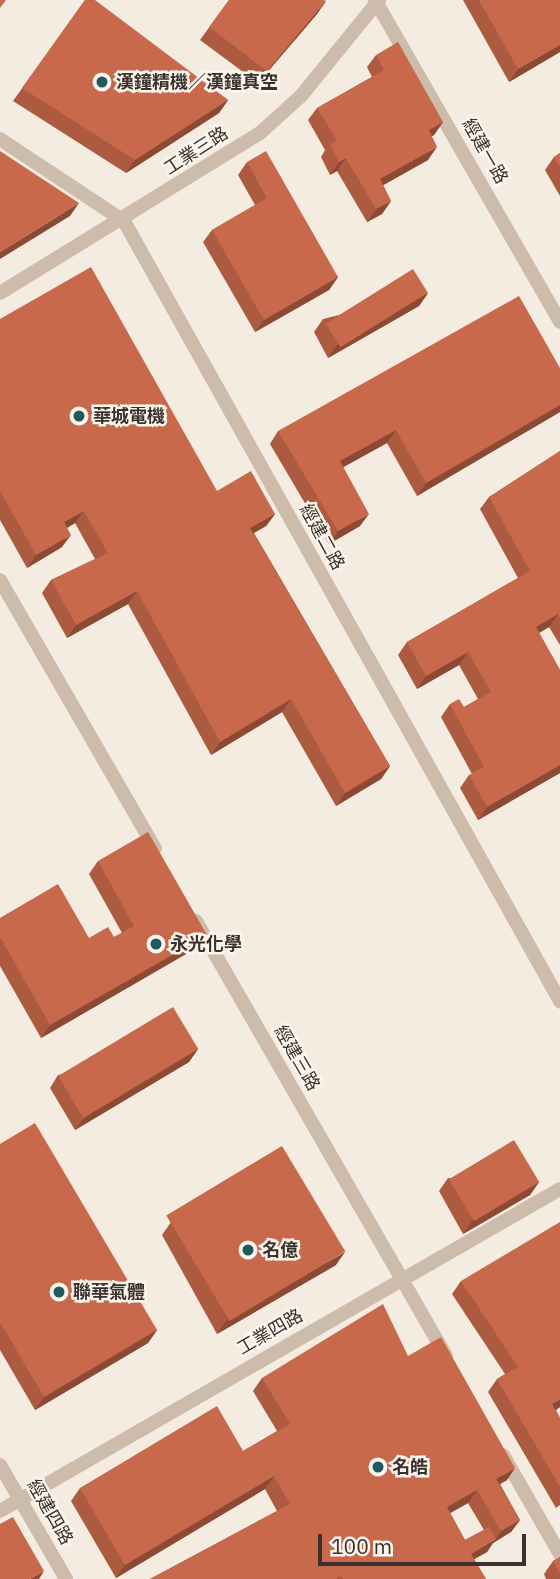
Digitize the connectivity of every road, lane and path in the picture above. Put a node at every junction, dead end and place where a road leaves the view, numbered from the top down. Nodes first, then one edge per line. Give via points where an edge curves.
1 (377, 1) edge
2 (0, 139) edge
3 (124, 221) junction
4 (0, 293) edge
5 (560, 322) edge
6 (0, 580) edge
7 (166, 869) edge
8 (187, 905) edge
9 (560, 1001) edge
10 (560, 1189) edge
11 (401, 1278) junction
12 (457, 1374) edge
13 (491, 1434) edge
14 (0, 1465) edge
15 (20, 1499) junction
16 (0, 1511) edge
17 (560, 1554) edge
18 (66, 1579) edge

1 - 3 street, 工業三路 via 301,96 260,133
1 - 5 street, 經建一路
2 - 3 street, 經建二路
3 - 4 street, 工業三路
3 - 9 street, 經建二路
6 - 7 street
8 - 11 street, 經建三路
10 - 11 street, 工業四路
11 - 12 street, 經建三路
11 - 15 street, 工業四路
13 - 17 street
14 - 15 street, 經建四路
15 - 16 street, 工業四路
15 - 18 street, 經建四路

